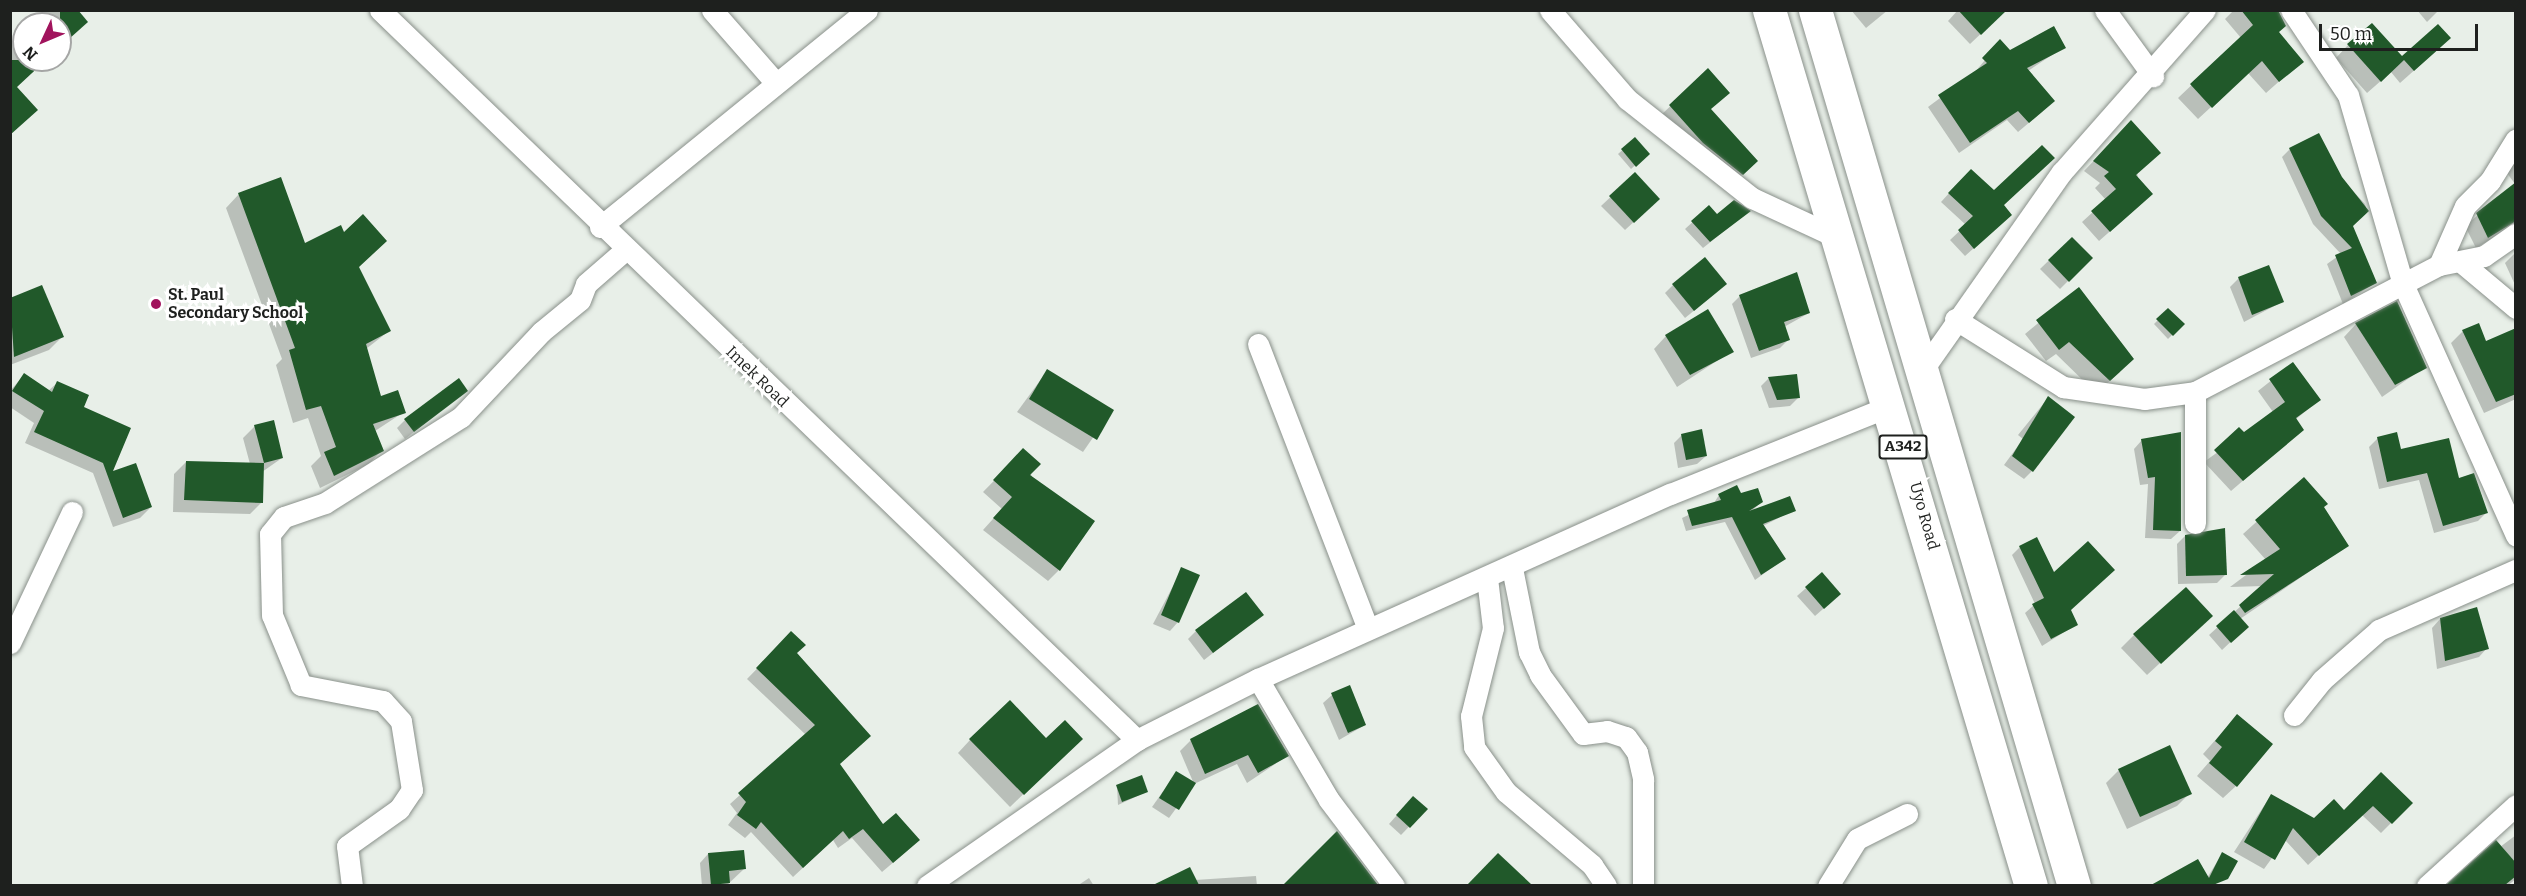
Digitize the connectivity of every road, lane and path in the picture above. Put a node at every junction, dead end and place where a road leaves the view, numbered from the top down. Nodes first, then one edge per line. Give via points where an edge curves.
1 (380, 10) edge
2 (712, 10) edge
3 (867, 10) edge
4 (1550, 10) edge
5 (1768, 10) edge
6 (1815, 10) edge
7 (2105, 10) edge
8 (2205, 10) edge
9 (2291, 10) edge
10 (2153, 76) junction
11 (776, 83) junction
12 (2516, 139) edge
13 (600, 227) junction
14 (2516, 234) edge
15 (1834, 236) junction
16 (625, 250) junction
17 (2462, 262) junction
18 (2439, 266) junction
19 (2403, 284) junction
20 (2516, 308) edge
21 (1955, 319) junction
22 (1258, 344) dead end
23 (1924, 368) junction
24 (2195, 392) junction
25 (1890, 406) junction
26 (72, 512) dead end
27 (2195, 523) dead end
28 (2516, 536) edge
29 (1512, 568) junction
30 (2516, 570) edge
31 (1487, 579) junction
32 (1367, 626) junction
33 (10, 643) edge
34 (1258, 679) junction
35 (2294, 715) dead end
36 (1137, 740) junction
37 (2516, 805) edge
38 (1907, 814) dead end
39 (352, 885) edge
40 (927, 885) edge
41 (1394, 885) edge
42 (1606, 885) edge
43 (1643, 885) edge
44 (1828, 885) edge
45 (2031, 885) edge
46 (2074, 885) edge
47 (2427, 885) edge

1 - 13 street, Imek Road
2 - 11 street
3 - 11 street
4 - 15 street via 1635,106 1752,198
5 - 15 highway, Uyo Road / A342
6 - 23 highway, A342
7 - 10 street
8 - 10 street
9 - 19 street via 2348,95
10 - 21 street via 2062,172 1995,274
11 - 13 street
12 - 18 street via 2490,181 2465,206
13 - 16 street, Imek Road
14 - 17 street via 2484,256
15 - 25 highway, Uyo Road / A342
16 - 36 street, Imek Road
16 - 39 street via 461,417 326,503 284,517 270,534 272,615 301,685 383,701 401,721 412,790 399,809 347,846
17 - 18 street
17 - 20 street
18 - 19 street
19 - 24 street
19 - 28 street
21 - 23 street
21 - 24 street via 2063,387 2144,399
22 - 32 street
23 - 46 highway, A342
24 - 27 street
25 - 29 street via 1670,494
25 - 45 highway, Uyo Road / A342
26 - 33 street
29 - 31 street
29 - 43 street via 1529,652 1540,675 1583,734 1617,734 1637,752 1643,779
30 - 35 street via 2379,630 2322,680
31 - 32 street
31 - 42 street via 1493,628 1471,716 1473,747 1506,792 1592,865
32 - 34 street
34 - 36 street
34 - 41 street via 1329,800
36 - 40 street
37 - 47 street
38 - 44 street via 1880,822 1857,839

